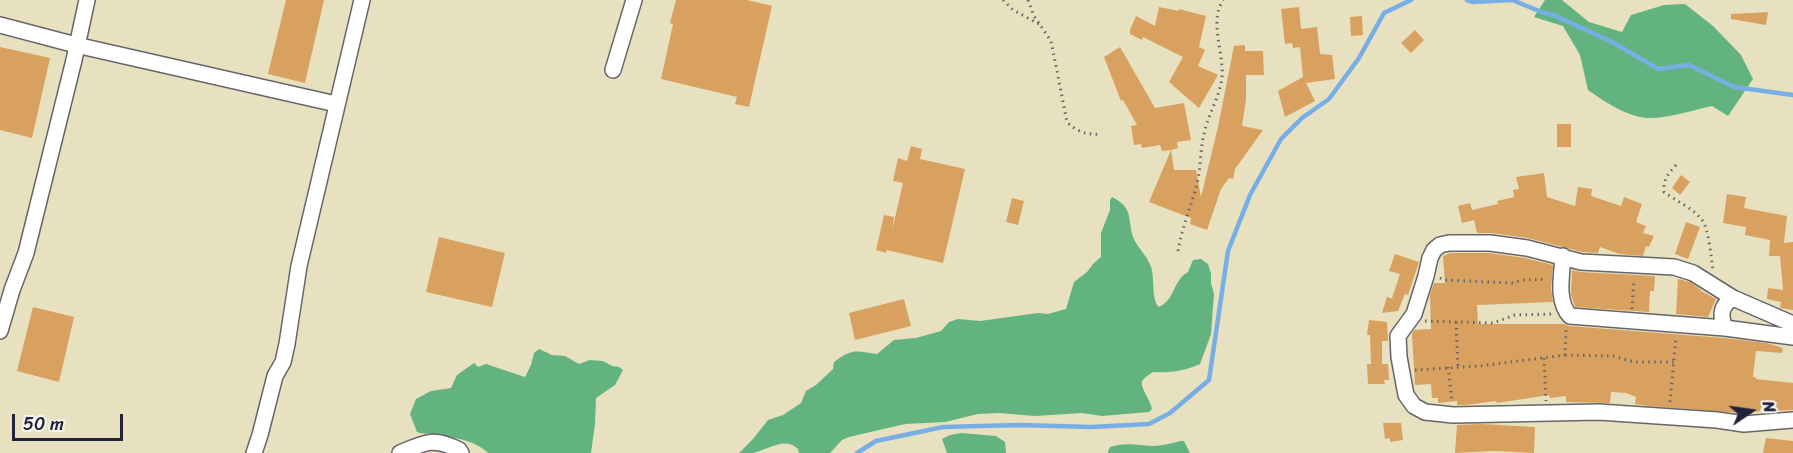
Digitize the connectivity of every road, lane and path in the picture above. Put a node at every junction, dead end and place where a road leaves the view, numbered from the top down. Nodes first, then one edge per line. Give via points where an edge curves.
1 (87, 0) edge
2 (362, 0) edge
3 (634, 0) edge
4 (1003, 0) edge
5 (1028, 0) edge
6 (1221, 1) edge
7 (1040, 24) junction
8 (0, 25) edge
9 (76, 45) junction
10 (613, 70) dead end
11 (336, 104) junction
12 (1101, 134) dead end
13 (1676, 165) dead end
14 (1178, 251) dead end
15 (1563, 256) junction
16 (1635, 266) junction
17 (1427, 272) junction
18 (1562, 279) junction
19 (1714, 285) junction
20 (1733, 298) junction
21 (1568, 313) junction
22 (1408, 320) junction
23 (1631, 320) junction
24 (1456, 322) junction
25 (1677, 324) junction
26 (1793, 324) edge
27 (1725, 328) junction
28 (0, 331) edge
29 (1793, 337) edge
30 (1565, 355) junction
31 (1544, 358) junction
32 (1674, 362) junction
33 (1448, 367) junction
34 (1458, 367) junction
35 (1401, 371) junction
36 (1547, 413) junction
37 (1453, 415) junction
38 (1669, 416) junction
39 (1793, 420) edge
40 (254, 453) edge
41 (400, 453) edge
42 (461, 453) edge

1 - 9 street
2 - 11 street
3 - 10 street
4 - 7 path via 1012,10
5 - 7 path
6 - 14 path via 1216,16 1220,88 1204,132 1197,182
7 - 12 path via 1051,41 1067,122 1081,133
8 - 9 street
9 - 11 street
9 - 28 street via 26,253
11 - 40 street via 299,266 283,362 275,376
13 - 19 path via 1663,183 1664,192 1704,221
15 - 16 street via 1581,262
15 - 17 street via 1499,244 1449,243 1434,250
15 - 18 street
16 - 19 street via 1674,267
16 - 23 path
17 - 18 path via 1444,280 1513,283
17 - 22 street via 1418,304
18 - 21 street via 1561,297
19 - 20 street
20 - 26 street
20 - 27 street via 1721,312
21 - 23 street
21 - 24 path via 1515,315 1493,323
21 - 30 path
22 - 24 path
22 - 35 street via 1398,336
23 - 25 street
24 - 34 path
25 - 27 street
25 - 32 path
27 - 29 street
30 - 31 path
30 - 32 path
31 - 34 path
31 - 36 path
32 - 38 path
33 - 34 path
33 - 35 path
33 - 37 path
35 - 37 street via 1406,395 1414,406 1425,412
36 - 37 street
36 - 38 street
38 - 39 street via 1744,424
41 - 42 street via 428,442 441,442

